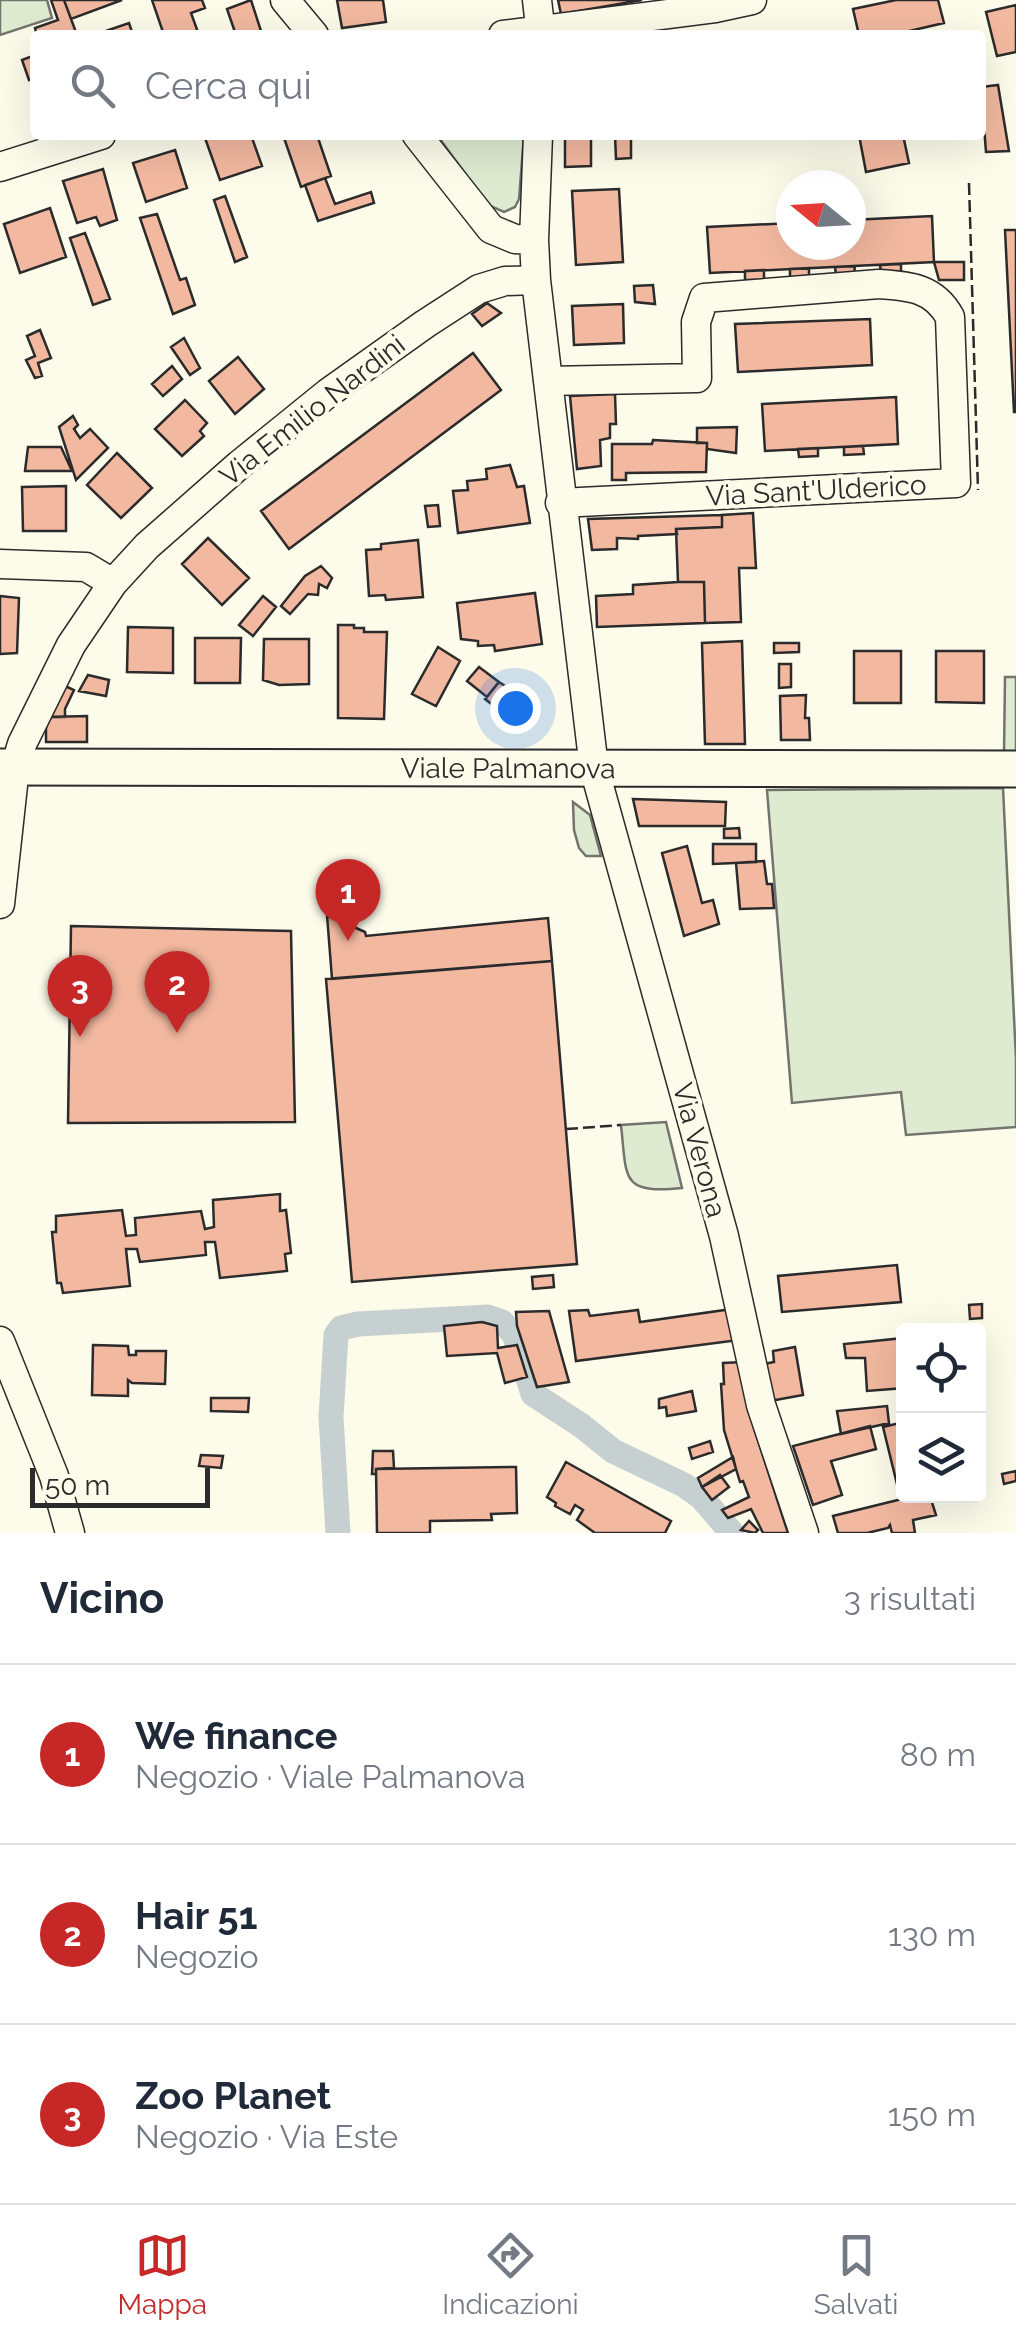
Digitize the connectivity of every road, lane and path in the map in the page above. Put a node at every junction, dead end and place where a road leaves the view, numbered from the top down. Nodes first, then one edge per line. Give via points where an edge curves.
1 (285, 0) edge
2 (537, 0) edge
3 (752, 0) edge
4 (310, 30) edge
5 (541, 30) edge
6 (556, 30) edge
7 (86, 140) edge
8 (421, 140) edge
9 (538, 140) edge
10 (0, 168) edge
11 (534, 240) junction
12 (536, 280) junction
13 (548, 381) junction
14 (560, 503) junction
15 (0, 564) edge
16 (113, 583) junction
17 (8, 767) edge
18 (594, 768) junction
19 (1016, 769) edge
20 (0, 904) edge
21 (0, 1341) edge
22 (70, 1533) edge
23 (804, 1533) edge

1 - 4 street
2 - 5 street
3 - 6 street
7 - 10 street
8 - 11 street via 491,229
9 - 11 street
11 - 12 street
12 - 13 street
12 - 16 street, Via Emilio Nardini via 479,289 425,324 238,465
13 - 14 street
13 - 14 street, Via Sant'Ulderico via 697,378 696,322 704,298 906,286 927,291 950,317 956,483
14 - 18 street
15 - 16 street via 86,567
16 - 17 street, Via Emilio Nardini via 54,676
17 - 18 main road, Viale Palmanova
17 - 20 street, Via Emilio Nardini
18 - 19 main road, Viale Palmanova
18 - 23 street, Via Verona via 724,1236 761,1405
21 - 22 street

